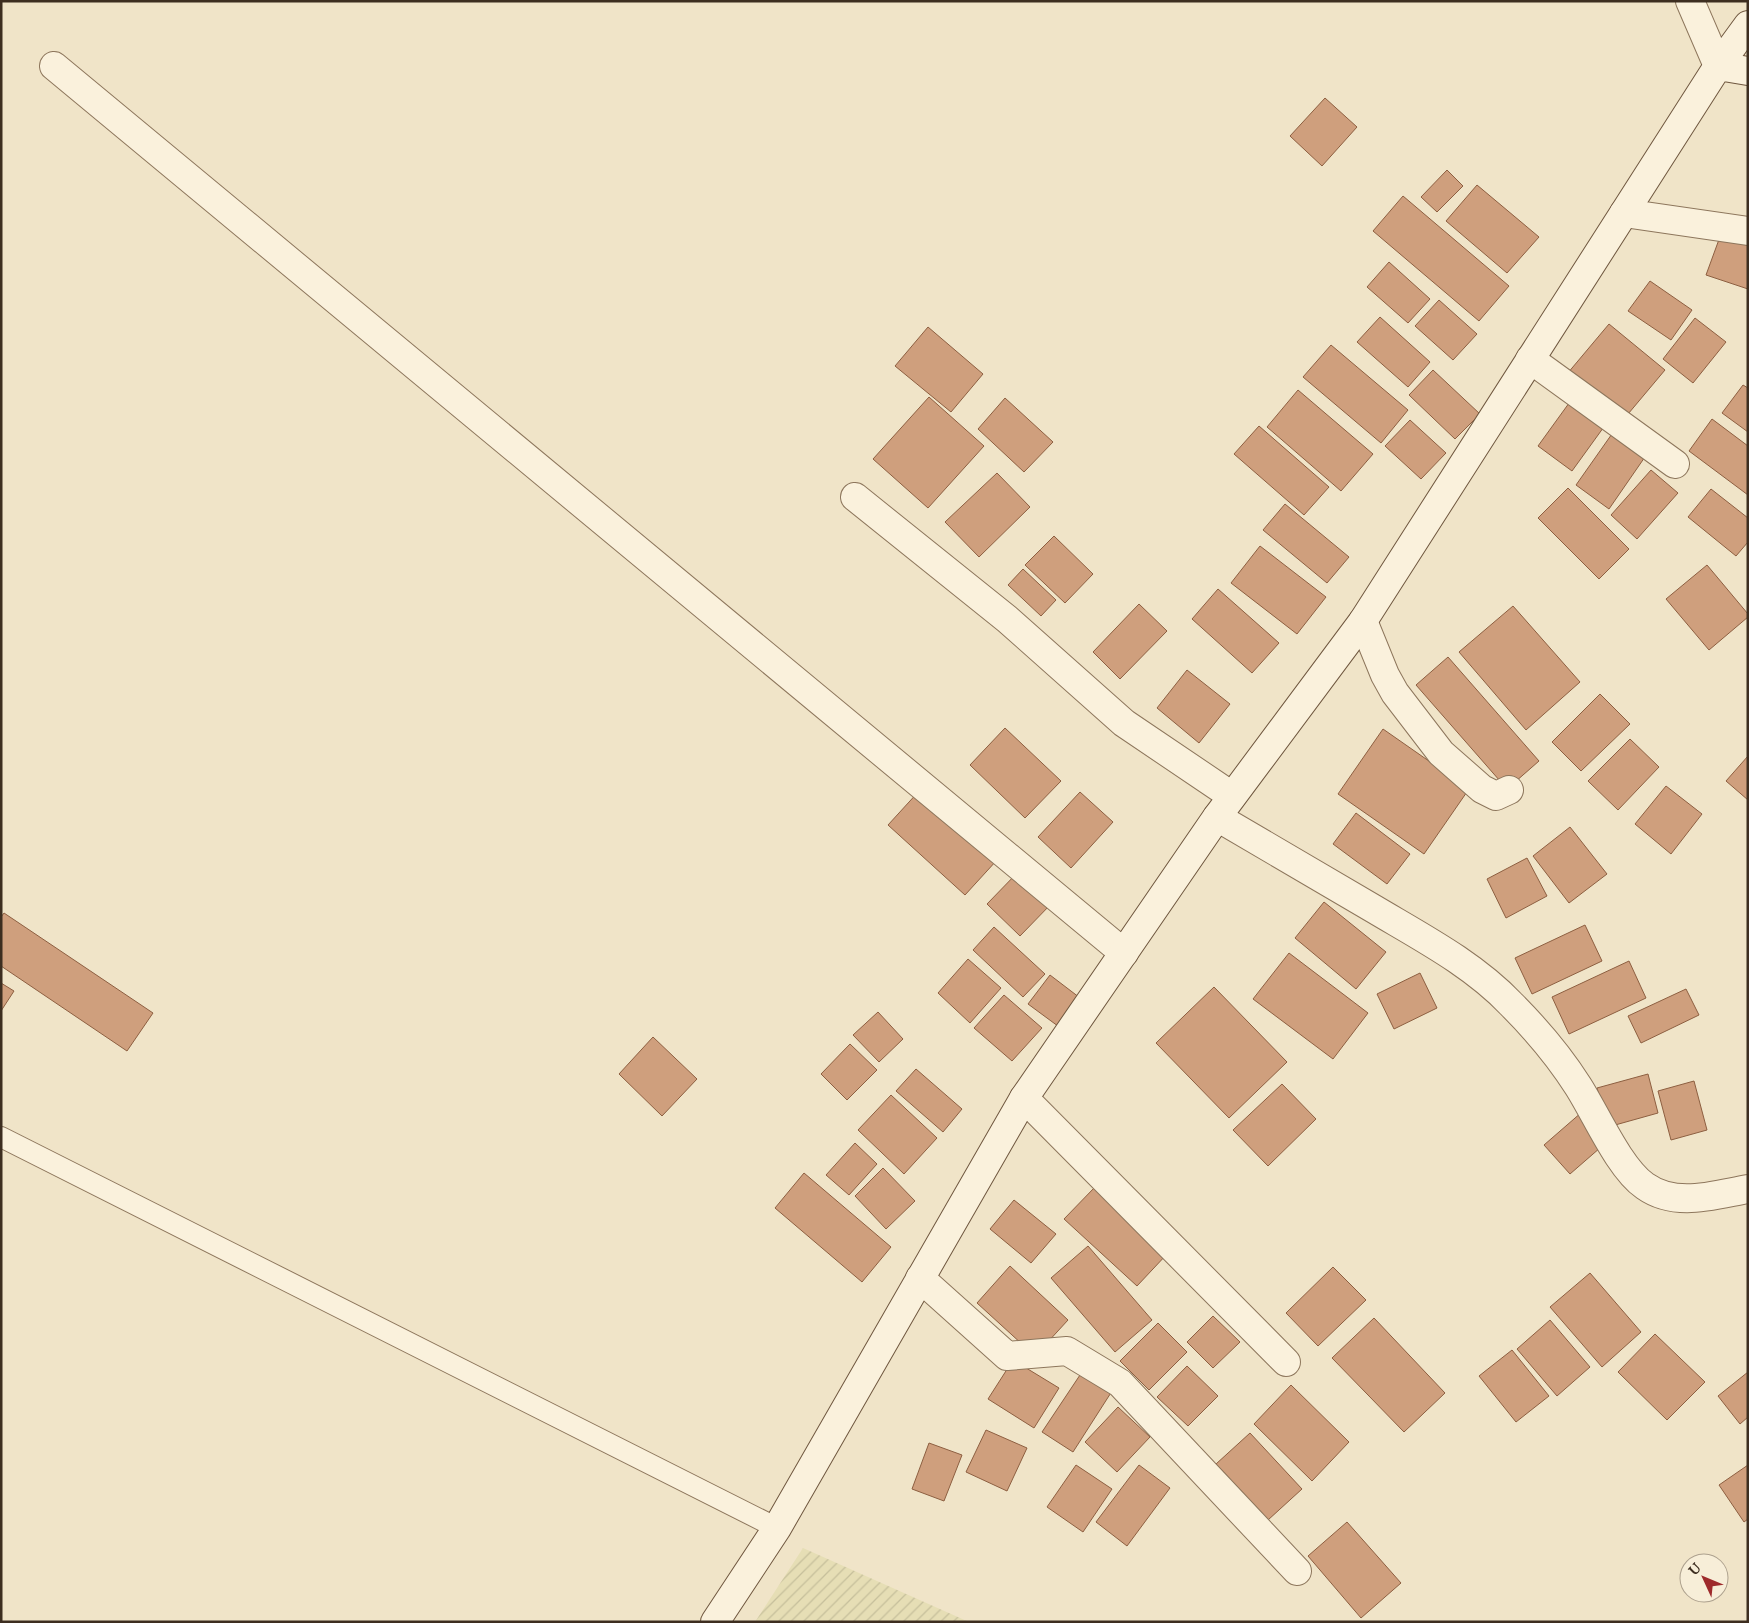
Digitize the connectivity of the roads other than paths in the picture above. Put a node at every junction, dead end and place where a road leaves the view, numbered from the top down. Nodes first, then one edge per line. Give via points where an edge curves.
1 (1690, 1) edge
2 (1748, 25) edge
3 (54, 66) dead end
4 (1718, 66) junction
5 (1748, 71) edge
6 (1624, 213) junction
7 (1748, 231) edge
8 (1530, 359) junction
9 (1674, 464) dead end
10 (855, 498) dead end
11 (1362, 621) junction
12 (1510, 790) dead end
13 (1225, 806) junction
14 (1124, 953) junction
15 (1024, 1098) junction
16 (1, 1137) edge
17 (1748, 1189) edge
18 (920, 1278) junction
19 (1286, 1362) dead end
20 (777, 1528) junction
21 (1297, 1570) dead end
22 (715, 1622) edge

1 - 4 street
2 - 4 street
3 - 14 street
4 - 5 street
4 - 6 street
6 - 7 street
6 - 8 street
8 - 9 street
8 - 11 street
10 - 13 street via 1007,619 1124,723
11 - 12 street via 1395,693 1441,753 1482,789 1496,796
11 - 13 street
13 - 14 street
13 - 17 street via 1482,978 1509,1001 1554,1052 1620,1158 1645,1186 1667,1197 1694,1199
14 - 15 street
15 - 18 street
15 - 19 street
16 - 20 lane
18 - 20 street
18 - 21 street via 1007,1356 1067,1351 1120,1383
20 - 22 street

